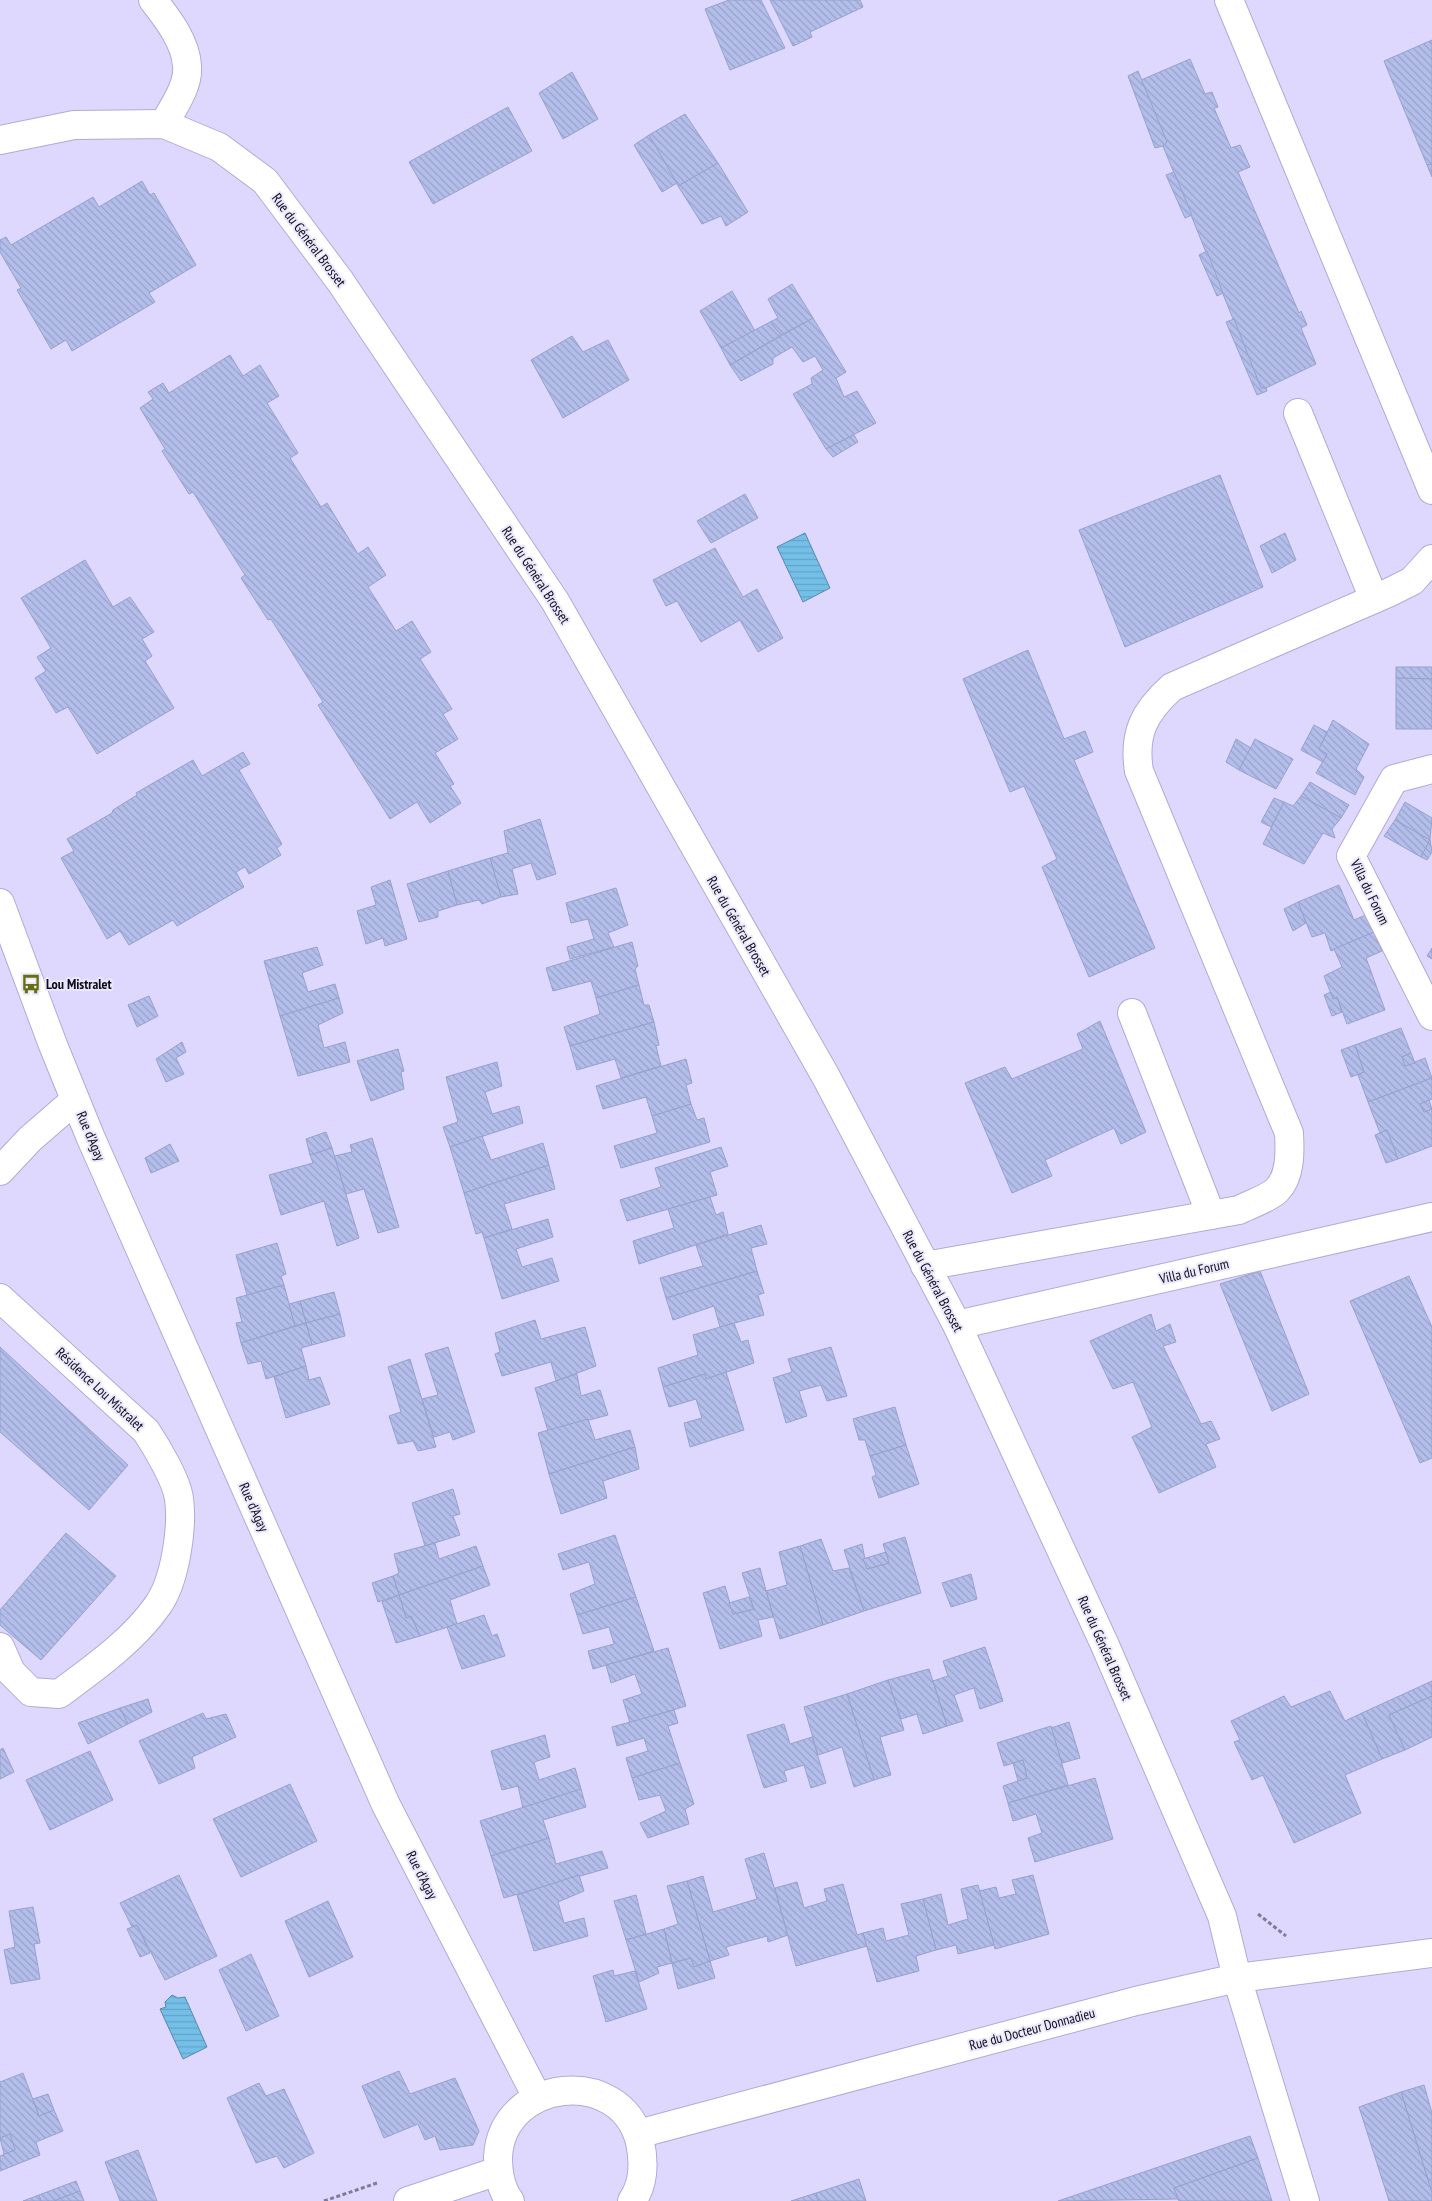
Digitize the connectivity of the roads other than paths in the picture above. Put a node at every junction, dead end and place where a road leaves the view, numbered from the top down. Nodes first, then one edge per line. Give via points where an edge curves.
1 (153, 0) edge
2 (1229, 0) edge
3 (164, 124) junction
4 (0, 140) edge
5 (1298, 414) dead end
6 (1432, 490) edge
7 (1432, 559) edge
8 (1374, 599) junction
9 (1432, 769) edge
10 (0, 903) edge
11 (1132, 1013) dead end
12 (1432, 1016) edge
13 (76, 1100) junction
14 (0, 1171) edge
15 (1210, 1215) junction
16 (1432, 1217) edge
17 (925, 1266) junction
18 (0, 1298) edge
19 (957, 1326) junction
20 (0, 1647) edge
21 (1432, 1953) edge
22 (1237, 1978) junction
23 (537, 2097) junction
24 (638, 2134) junction
25 (498, 2171) junction
26 (408, 2201) edge
27 (510, 2201) edge
28 (632, 2201) edge
29 (1305, 2201) edge

1 - 3 street via 175,29 187,66 182,90
2 - 6 street
3 - 4 street, Rue du Général Brosset via 74,125
3 - 17 street, Rue du Général Brosset via 219,147 265,181 340,280 554,601 824,1075
5 - 8 street
7 - 8 street via 1412,581
8 - 15 street via 1172,687 1145,717 1138,740 1139,772 1289,1133 1290,1156 1277,1190 1239,1210
9 - 12 street, Villa du Forum via 1394,779 1351,856
10 - 13 street, Rue d'Agay via 52,1045
11 - 15 street
13 - 14 street via 30,1139
13 - 23 street, Rue d'Agay via 386,1805
15 - 17 street
16 - 19 street, Villa du Forum
17 - 19 street, Rue du Général Brosset
18 - 20 street, Résidence Lou Mistralet via 146,1431 159,1450 179,1498 177,1558 158,1604 114,1652 59,1694 31,1692 11,1672
19 - 22 street, Rue du Général Brosset via 1104,1643 1222,1916
21 - 22 street, Rue du Docteur Donnadieu
22 - 24 street, Rue du Docteur Donnadieu via 1136,2001
22 - 29 street, Rue du Général Brosset
23 - 24 street via 560,2090 583,2090 606,2098 625,2113
23 - 25 street via 519,2110 506,2128 499,2149
24 - 28 street via 643,2155 642,2177
25 - 26 street
25 - 27 street

